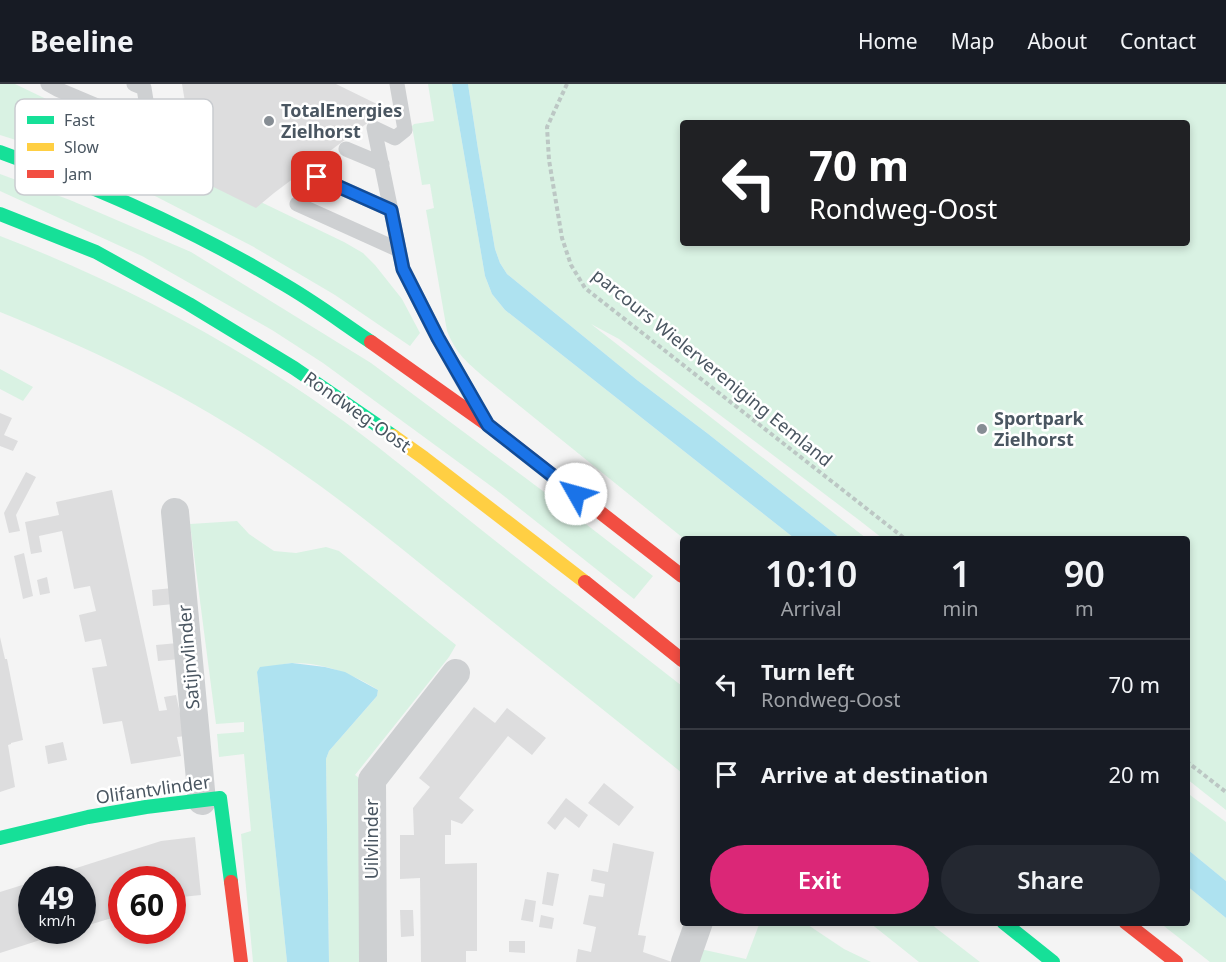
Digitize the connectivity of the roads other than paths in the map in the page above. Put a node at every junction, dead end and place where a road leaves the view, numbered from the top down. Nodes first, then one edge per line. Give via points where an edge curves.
1 (134, 84) edge
2 (397, 84) edge
3 (54, 86) edge
4 (82, 99) edge
5 (147, 99) edge
6 (346, 149) dead end
7 (0, 152) edge
8 (15, 157) edge
9 (382, 164) junction
10 (317, 177) dead end
11 (108, 195) edge
12 (297, 204) dead end
13 (391, 210) junction
14 (0, 214) edge
15 (399, 250) junction
16 (488, 425) junction
17 (175, 512) dead end
18 (680, 574) edge
19 (680, 658) edge
20 (456, 673) dead end
21 (202, 801) junction
22 (0, 838) edge
23 (698, 926) edge
24 (1008, 926) edge
25 (1130, 926) edge
26 (241, 962) edge
27 (373, 962) edge
28 (686, 962) edge
29 (1053, 962) edge
30 (1176, 962) edge

1 - 5 lane via 144,88
2 - 9 lane via 405,130 395,138 374,128
3 - 4 lane
6 - 9 lane
7 - 8 main road
9 - 13 lane
10 - 13 lane
11 - 16 main road via 168,221 281,282
12 - 15 lane
13 - 15 lane
14 - 19 main road, Rondweg-Oost via 96,252 294,368 424,458
15 - 16 lane via 403,269 438,338
16 - 18 main road
17 - 21 street, Satijnvlinder
20 - 27 street, Uilvlinder via 372,780
21 - 22 main road, Olifantvlinder via 88,817
21 - 26 main road, Olifantvlinder via 220,798
23 - 28 street
24 - 29 main road
25 - 30 main road

